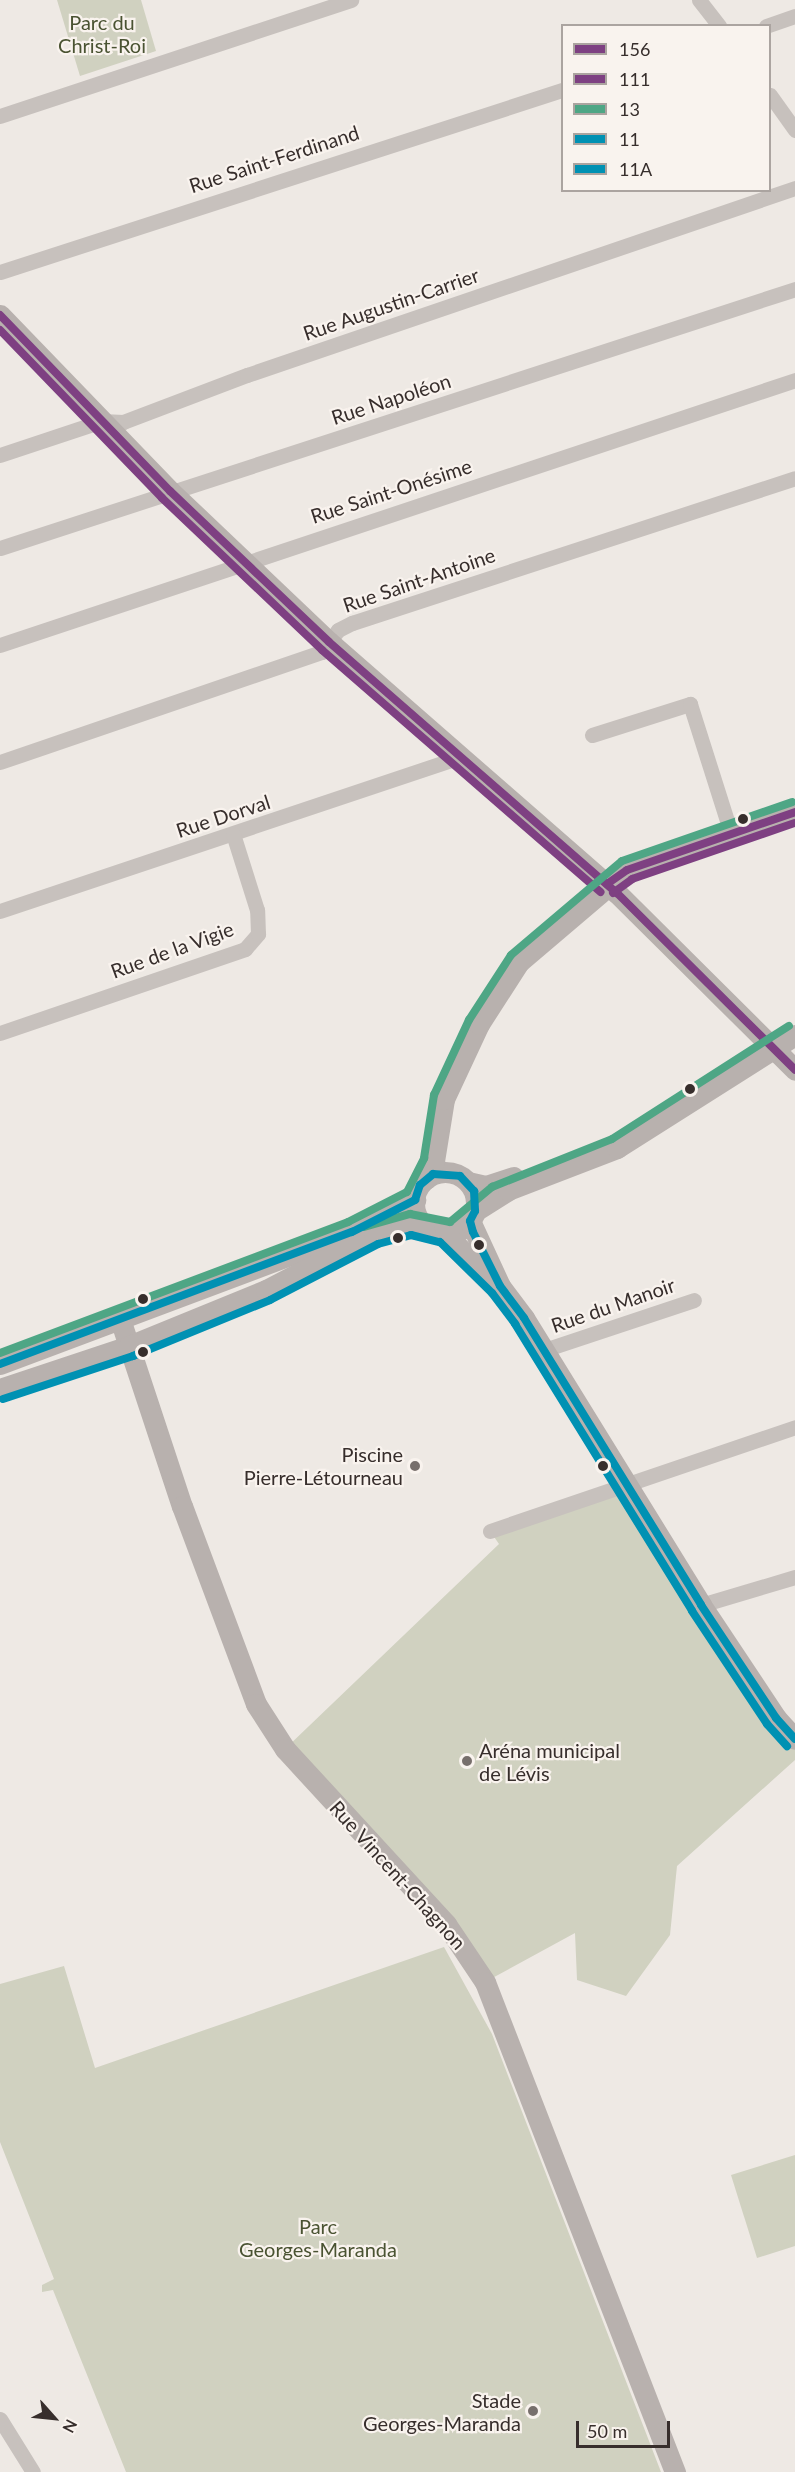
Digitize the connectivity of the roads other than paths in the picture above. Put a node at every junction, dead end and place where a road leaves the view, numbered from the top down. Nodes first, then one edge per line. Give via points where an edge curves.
1 (351, 0) edge
2 (699, 0) edge
3 (795, 16) edge
4 (717, 24) edge
5 (771, 24) edge
6 (561, 90) edge
7 (771, 96) edge
8 (0, 116) edge
9 (793, 125) edge
10 (795, 188) edge
11 (0, 272) edge
12 (795, 289) edge
13 (0, 315) edge
14 (795, 380) edge
15 (102, 422) junction
16 (0, 455) edge
17 (795, 478) edge
18 (170, 491) junction
19 (0, 548) edge
20 (246, 561) junction
21 (329, 642) junction
22 (0, 645) edge
23 (592, 735) dead end
24 (459, 757) junction
25 (0, 762) edge
26 (795, 812) edge
27 (731, 833) junction
28 (233, 834) junction
29 (607, 884) junction
30 (0, 912) edge
31 (0, 1033) edge
32 (795, 1035) edge
33 (775, 1050) junction
34 (795, 1070) edge
35 (662, 1117) junction
36 (426, 1179) junction
37 (468, 1182) junction
38 (415, 1200) junction
39 (472, 1216) junction
40 (424, 1224) junction
41 (445, 1233) junction
42 (500, 1286) junction
43 (694, 1300) dead end
44 (121, 1322) junction
45 (129, 1346) junction
46 (544, 1350) junction
47 (0, 1364) edge
48 (0, 1389) edge
49 (795, 1427) edge
50 (626, 1482) junction
51 (490, 1531) dead end
52 (795, 1577) edge
53 (701, 1605) junction
54 (795, 1739) edge
55 (0, 2419) edge
56 (33, 2472) edge
57 (675, 2472) edge

1 - 8 street
2 - 4 street
3 - 5 street
6 - 11 street, Rue Saint-Ferdinand
7 - 9 street
10 - 15 street, Rue Augustin-Carrier via 247,375 123,422
12 - 18 street, Rue Napoléon
13 - 15 street
14 - 20 street, Rue Saint-Onésime
15 - 16 street, Rue Augustin-Carrier
15 - 18 street
17 - 21 street, Rue Saint-Antoine via 352,623 338,630
18 - 19 street, Rue Napoléon
18 - 20 street
20 - 21 street
20 - 22 street, Rue Saint-Onésime
21 - 24 street
21 - 25 street, Rue Saint-Antoine via 322,652
23 - 27 street via 690,704
24 - 28 street, Rue Dorval
24 - 29 street
26 - 27 street
27 - 29 street via 627,870
28 - 30 street, Rue Dorval
28 - 31 street, Rue de la Vigie via 257,910 258,934 245,949
29 - 33 street
29 - 36 street via 508,975 479,1024 444,1099
32 - 33 street
33 - 34 street
33 - 35 street
35 - 37 street via 529,1173 486,1186
35 - 39 street via 617,1148 508,1190
36 - 37 street via 450,1172
36 - 38 street
37 - 39 street via 474,1191
38 - 40 street
38 - 44 street via 352,1232
39 - 41 street
39 - 42 street
40 - 41 street
40 - 45 street via 401,1225 374,1234 266,1290
41 - 42 street
42 - 46 street
43 - 46 street, Rue du Manoir
44 - 45 street, Rue Vincent-Chagnon
44 - 47 street
45 - 48 street
45 - 57 street, Rue Vincent-Chagnon via 201,1557 268,1727 446,1924 485,1982
46 - 50 street
49 - 50 street
50 - 51 street
50 - 53 street
52 - 53 street
53 - 54 street via 776,1718
55 - 56 street

